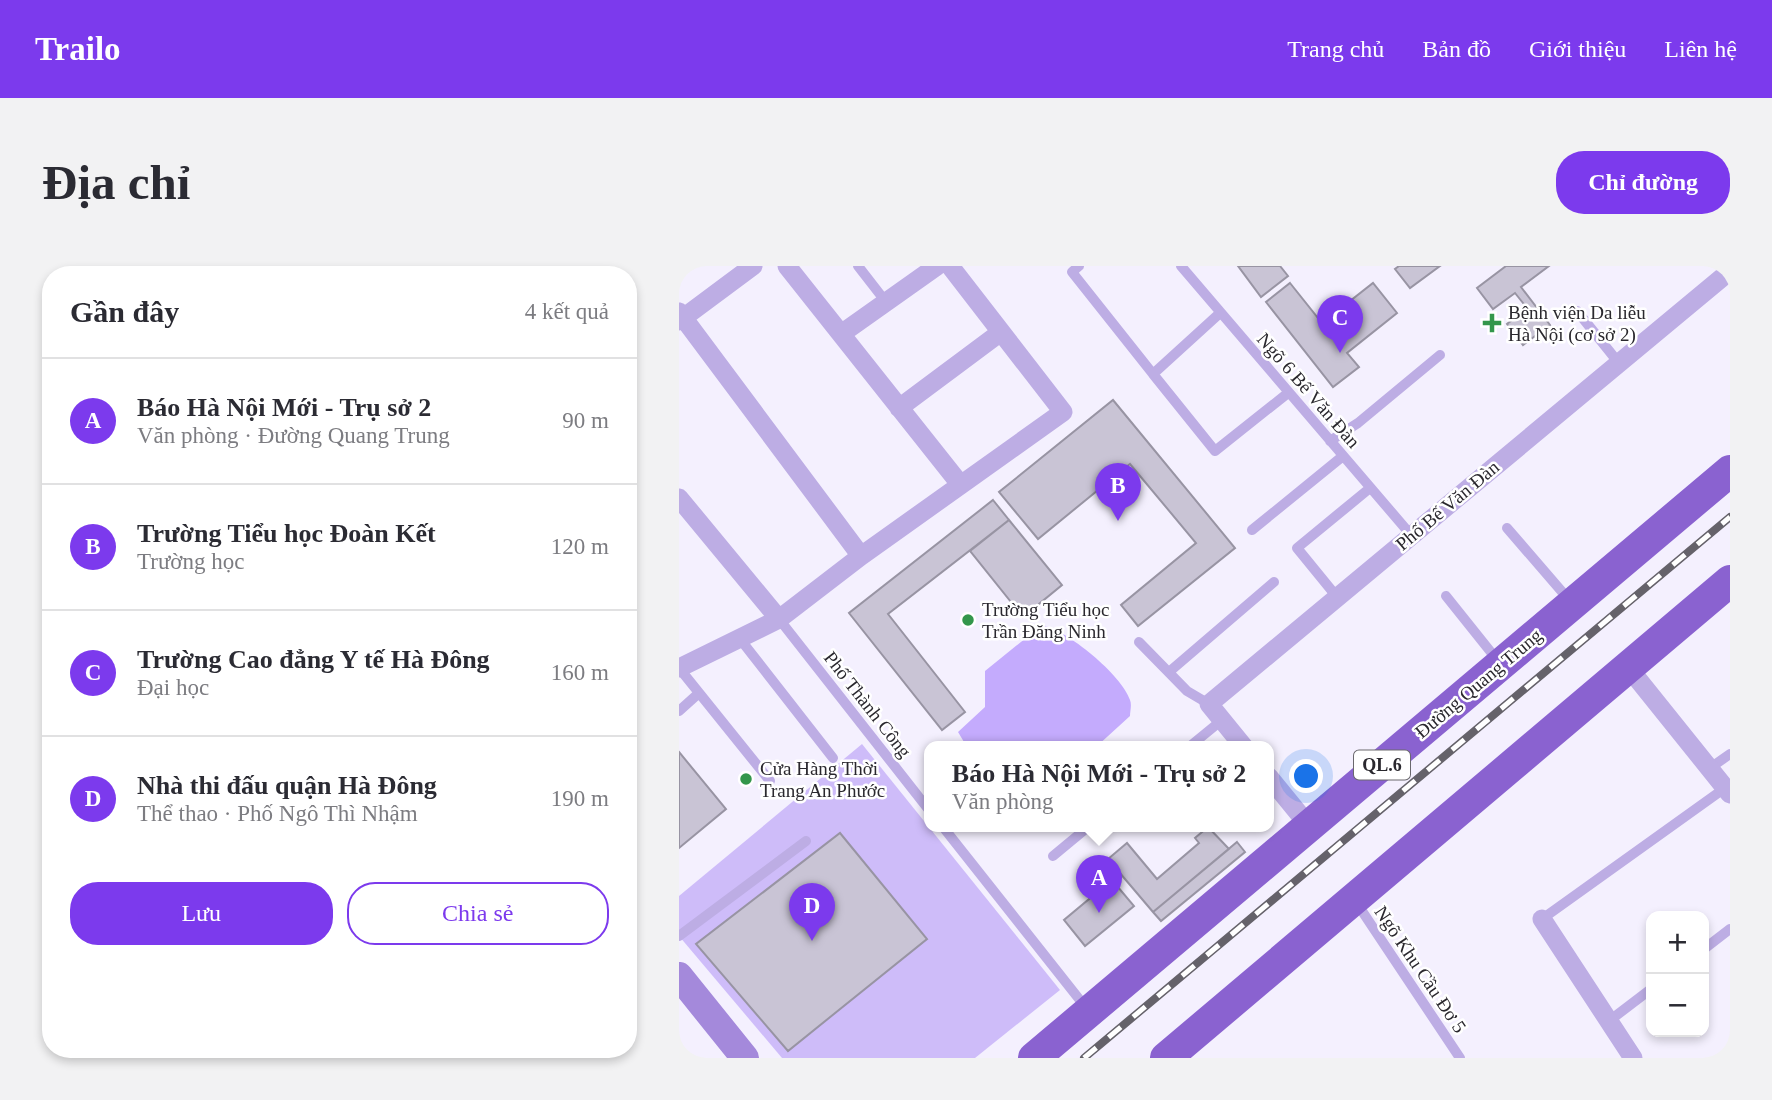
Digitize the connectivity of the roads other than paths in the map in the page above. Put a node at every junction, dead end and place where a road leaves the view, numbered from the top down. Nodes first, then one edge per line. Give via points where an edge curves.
1 (753, 266) edge
2 (787, 266) edge
3 (858, 266) edge
4 (937, 266) edge
5 (950, 266) edge
6 (1079, 266) edge
7 (1181, 266) edge
8 (1730, 271) edge
9 (886, 302) junction
10 (1577, 311) dead end
11 (1220, 313) junction
12 (680, 317) edge
13 (1001, 332) junction
14 (841, 334) junction
15 (1440, 355) dead end
16 (1618, 362) junction
17 (1153, 374) junction
18 (1289, 393) junction
19 (899, 408) junction
20 (1330, 441) junction
21 (1343, 456) junction
22 (1730, 471) edge
23 (960, 484) junction
24 (1370, 488) junction
25 (679, 498) edge
26 (1507, 528) dead end
27 (1252, 530) dead end
28 (1411, 535) junction
29 (861, 556) junction
30 (1730, 581) edge
31 (1275, 582) dead end
32 (1447, 596) dead end
33 (1337, 597) junction
34 (1572, 604) junction
35 (779, 620) junction
36 (740, 639) junction
37 (1139, 642) dead end
38 (1501, 664) junction
39 (1628, 667) junction
40 (679, 668) edge
41 (1169, 672) junction
42 (699, 694) junction
43 (1209, 704) junction
44 (679, 711) edge
45 (1222, 720) junction
46 (1196, 741) edge
47 (1239, 741) edge
48 (1730, 754) edge
49 (833, 758) dead end
50 (1710, 768) junction
51 (770, 781) dead end
52 (1274, 783) edge
53 (1728, 791) edge
54 (924, 804) edge
55 (1309, 826) junction
56 (947, 832) edge
57 (1082, 832) edge
58 (806, 841) dead end
59 (1053, 856) dead end
60 (1354, 899) junction
61 (1542, 919) joint
62 (1730, 929) edge
63 (679, 936) edge
64 (1709, 945) edge
65 (679, 976) edge
66 (1646, 993) edge
67 (1089, 1012) junction
68 (1609, 1021) junction
69 (745, 1058) edge
70 (1034, 1058) edge
71 (1166, 1058) edge
72 (1460, 1058) edge
73 (1633, 1058) edge

1 - 12 street
2 - 14 street
3 - 9 lane
4 - 9 street
5 - 13 street
6 - 17 lane via 1072,272
7 - 11 lane, Ngõ 6 Bế Văn Đàn
8 - 16 street, Phố Bế Văn Đàn
9 - 14 street
10 - 16 lane
11 - 17 lane
11 - 18 lane, Ngõ 6 Bế Văn Đàn
12 - 29 street
13 - 19 street
13 - 23 street via 1063,412
14 - 19 street
15 - 20 lane
16 - 28 street, Phố Bế Văn Đàn
17 - 18 lane via 1215,451
18 - 20 lane, Ngõ 6 Bế Văn Đàn
19 - 23 street
20 - 21 lane, Ngõ 6 Bế Văn Đàn
21 - 24 lane, Ngõ 6 Bế Văn Đàn
21 - 27 lane
22 - 34 highway, Đường Quang Trung / QL.6
23 - 29 street
24 - 28 lane, Ngõ 6 Bế Văn Đàn
24 - 33 lane via 1297,548
25 - 35 street
26 - 34 lane
28 - 33 street, Phố Bế Văn Đàn
29 - 35 street
30 - 39 highway
31 - 41 lane
32 - 38 lane
33 - 43 street, Phố Bế Văn Đàn
34 - 38 highway, Đường Quang Trung / QL.6
35 - 36 street
35 - 54 lane, Phố Thành Công
36 - 40 street
36 - 49 lane
37 - 41 lane
38 - 55 highway, Đường Quang Trung / QL.6
39 - 50 street
39 - 60 highway
40 - 42 lane
41 - 43 lane via 1187,691
42 - 44 lane
42 - 51 lane
43 - 45 street
45 - 46 lane
45 - 47 street
48 - 50 lane
50 - 53 street
52 - 55 street
53 - 61 lane
55 - 67 highway, Đường Quang Trung / QL.6
56 - 67 lane
57 - 59 lane
58 - 63 lane
60 - 71 highway
60 - 72 lane, Ngõ Khu Cầu Đơ 5
61 - 68 street
62 - 64 lane
65 - 69 main road
66 - 68 lane
67 - 70 highway, Đường Quang Trung / QL.6
68 - 73 street

